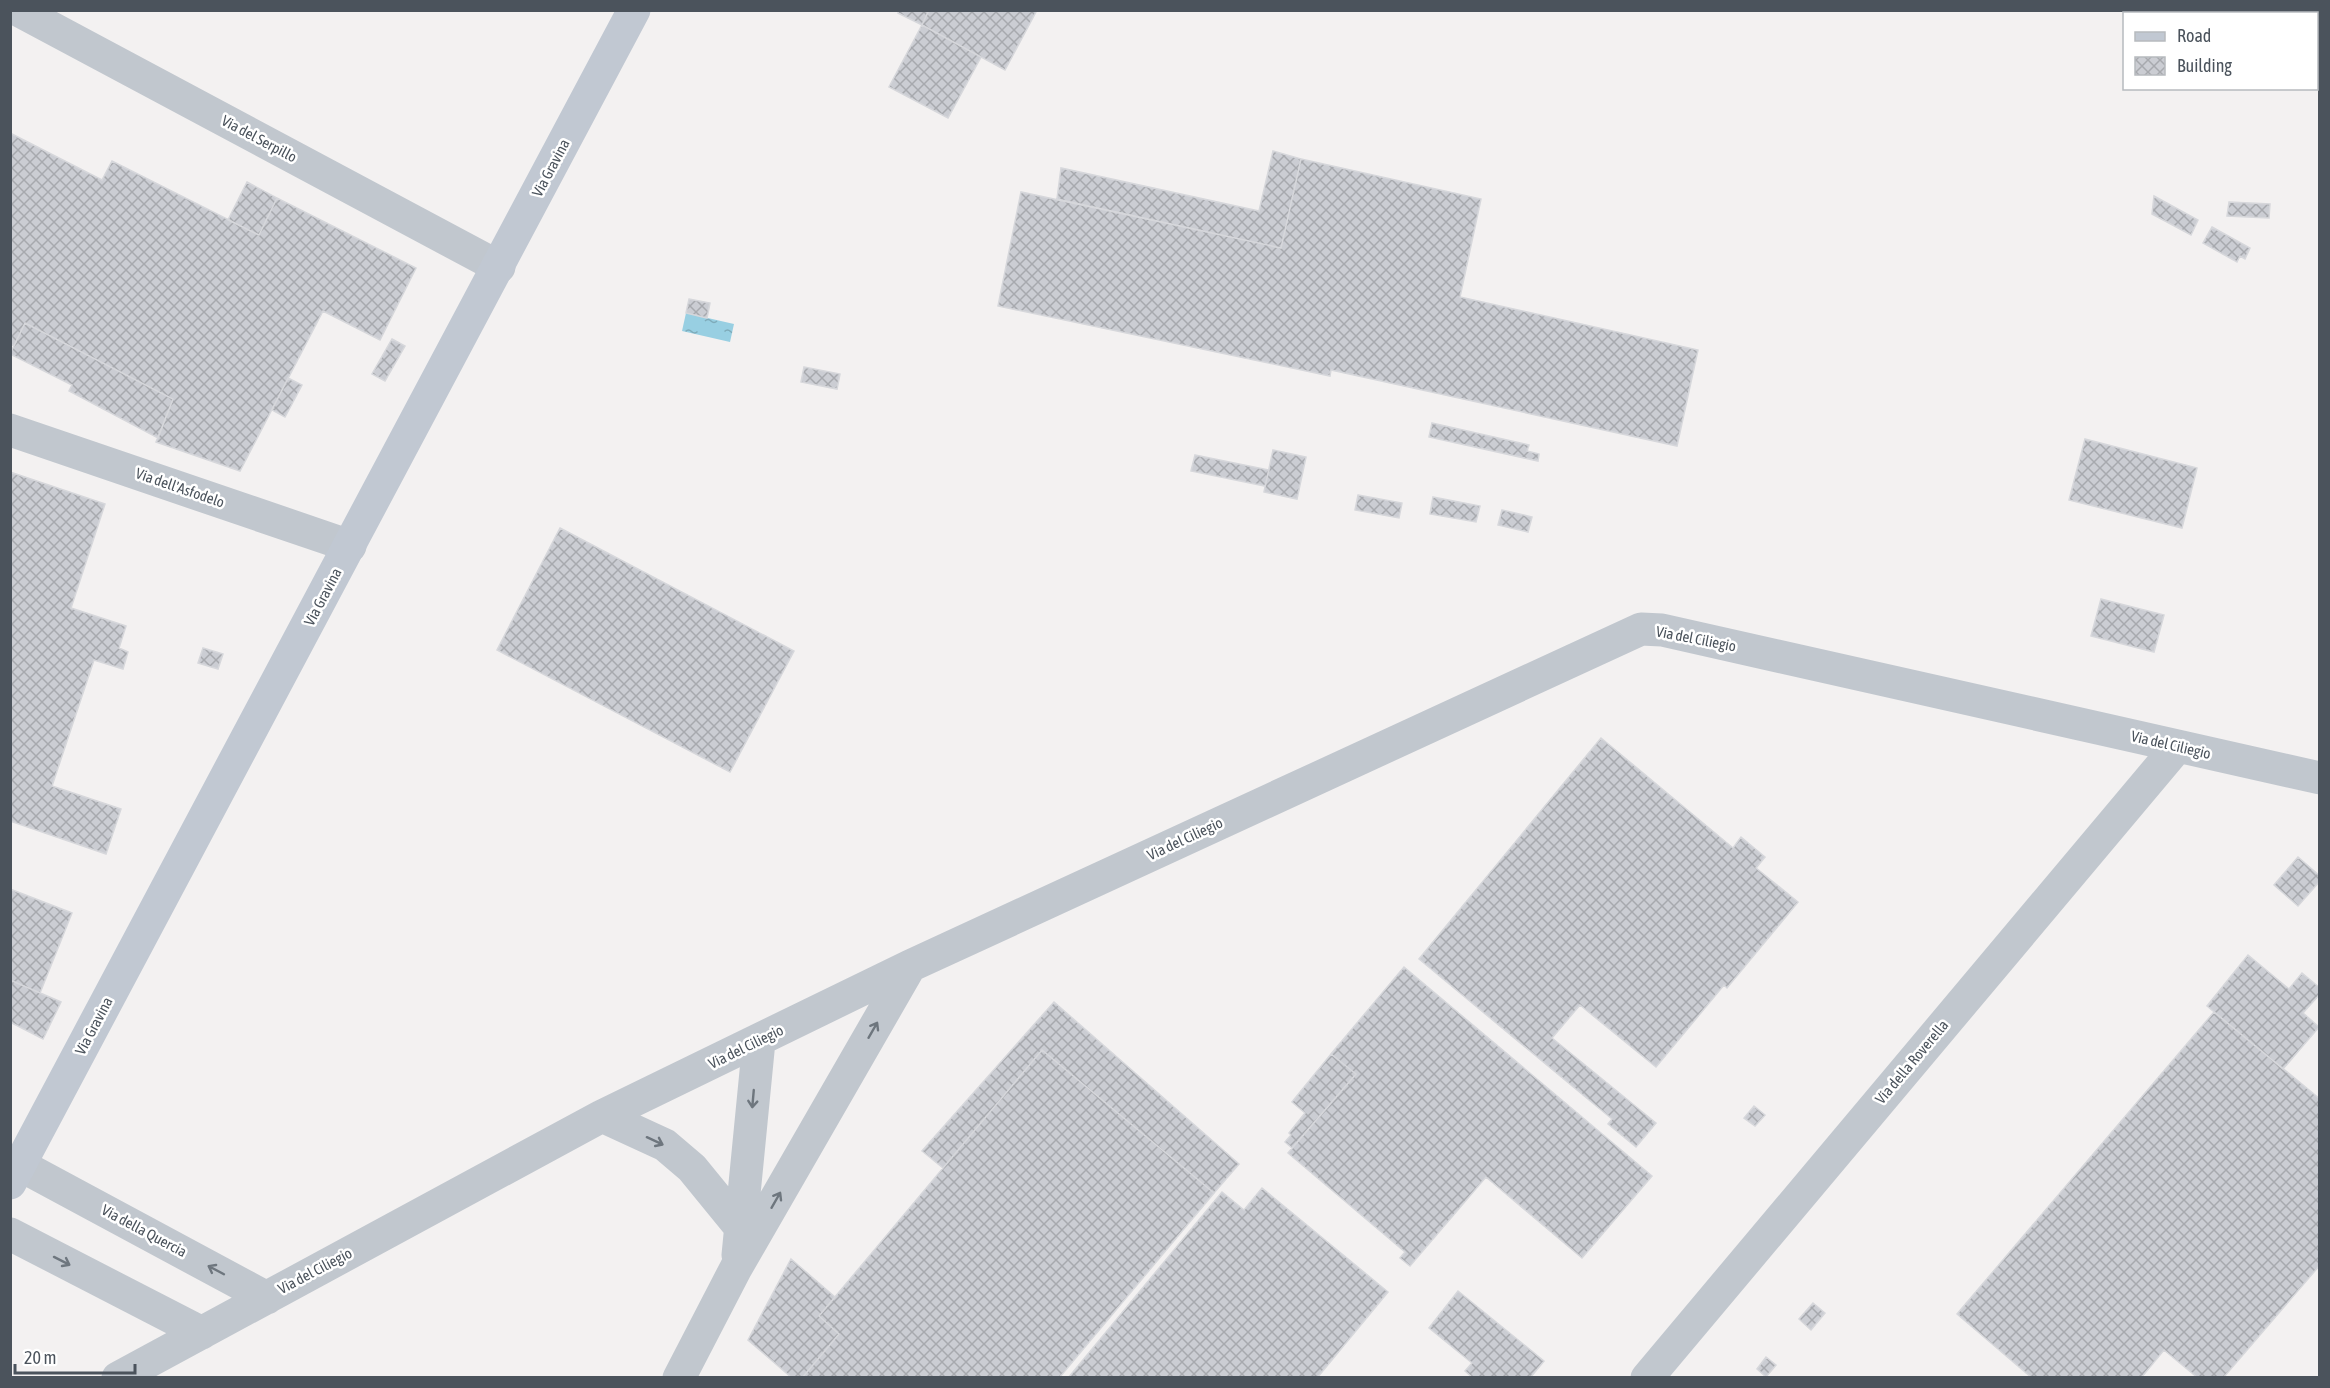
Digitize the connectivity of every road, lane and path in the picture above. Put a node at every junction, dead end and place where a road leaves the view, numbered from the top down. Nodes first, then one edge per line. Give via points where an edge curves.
1 (18, 10) edge
2 (633, 10) edge
3 (499, 267) junction
4 (10, 430) edge
5 (350, 546) junction
6 (2177, 747) junction
7 (2319, 778) edge
8 (910, 966) junction
9 (759, 1041) junction
10 (602, 1116) junction
11 (15, 1174) edge
12 (741, 1228) junction
13 (10, 1234) edge
14 (736, 1269) junction
15 (267, 1298) junction
16 (202, 1333) junction
17 (117, 1377) edge
18 (679, 1377) edge
19 (1647, 1377) edge

1 - 3 street, Via del Serpillo
2 - 3 main road, Via Gravina
3 - 5 main road, Via Gravina
4 - 5 street, Via dell'Asfodelo
5 - 11 main road, Via Gravina
6 - 7 street, Via del Ciliegio
6 - 8 street, Via del Ciliegio via 1662,630 1641,629
6 - 19 street, Via della Roverella
8 - 9 street, Via del Ciliegio
14 -> 8 street
9 - 10 street, Via del Ciliegio
9 -> 12 street
10 -> 12 street via 665,1145 692,1168
10 - 15 street, Via del Ciliegio
15 -> 11 street, Via della Quercia
12 - 14 street
13 -> 16 street
14 - 18 street
15 - 16 street, Via del Ciliegio
16 - 17 street, Via del Ciliegio

